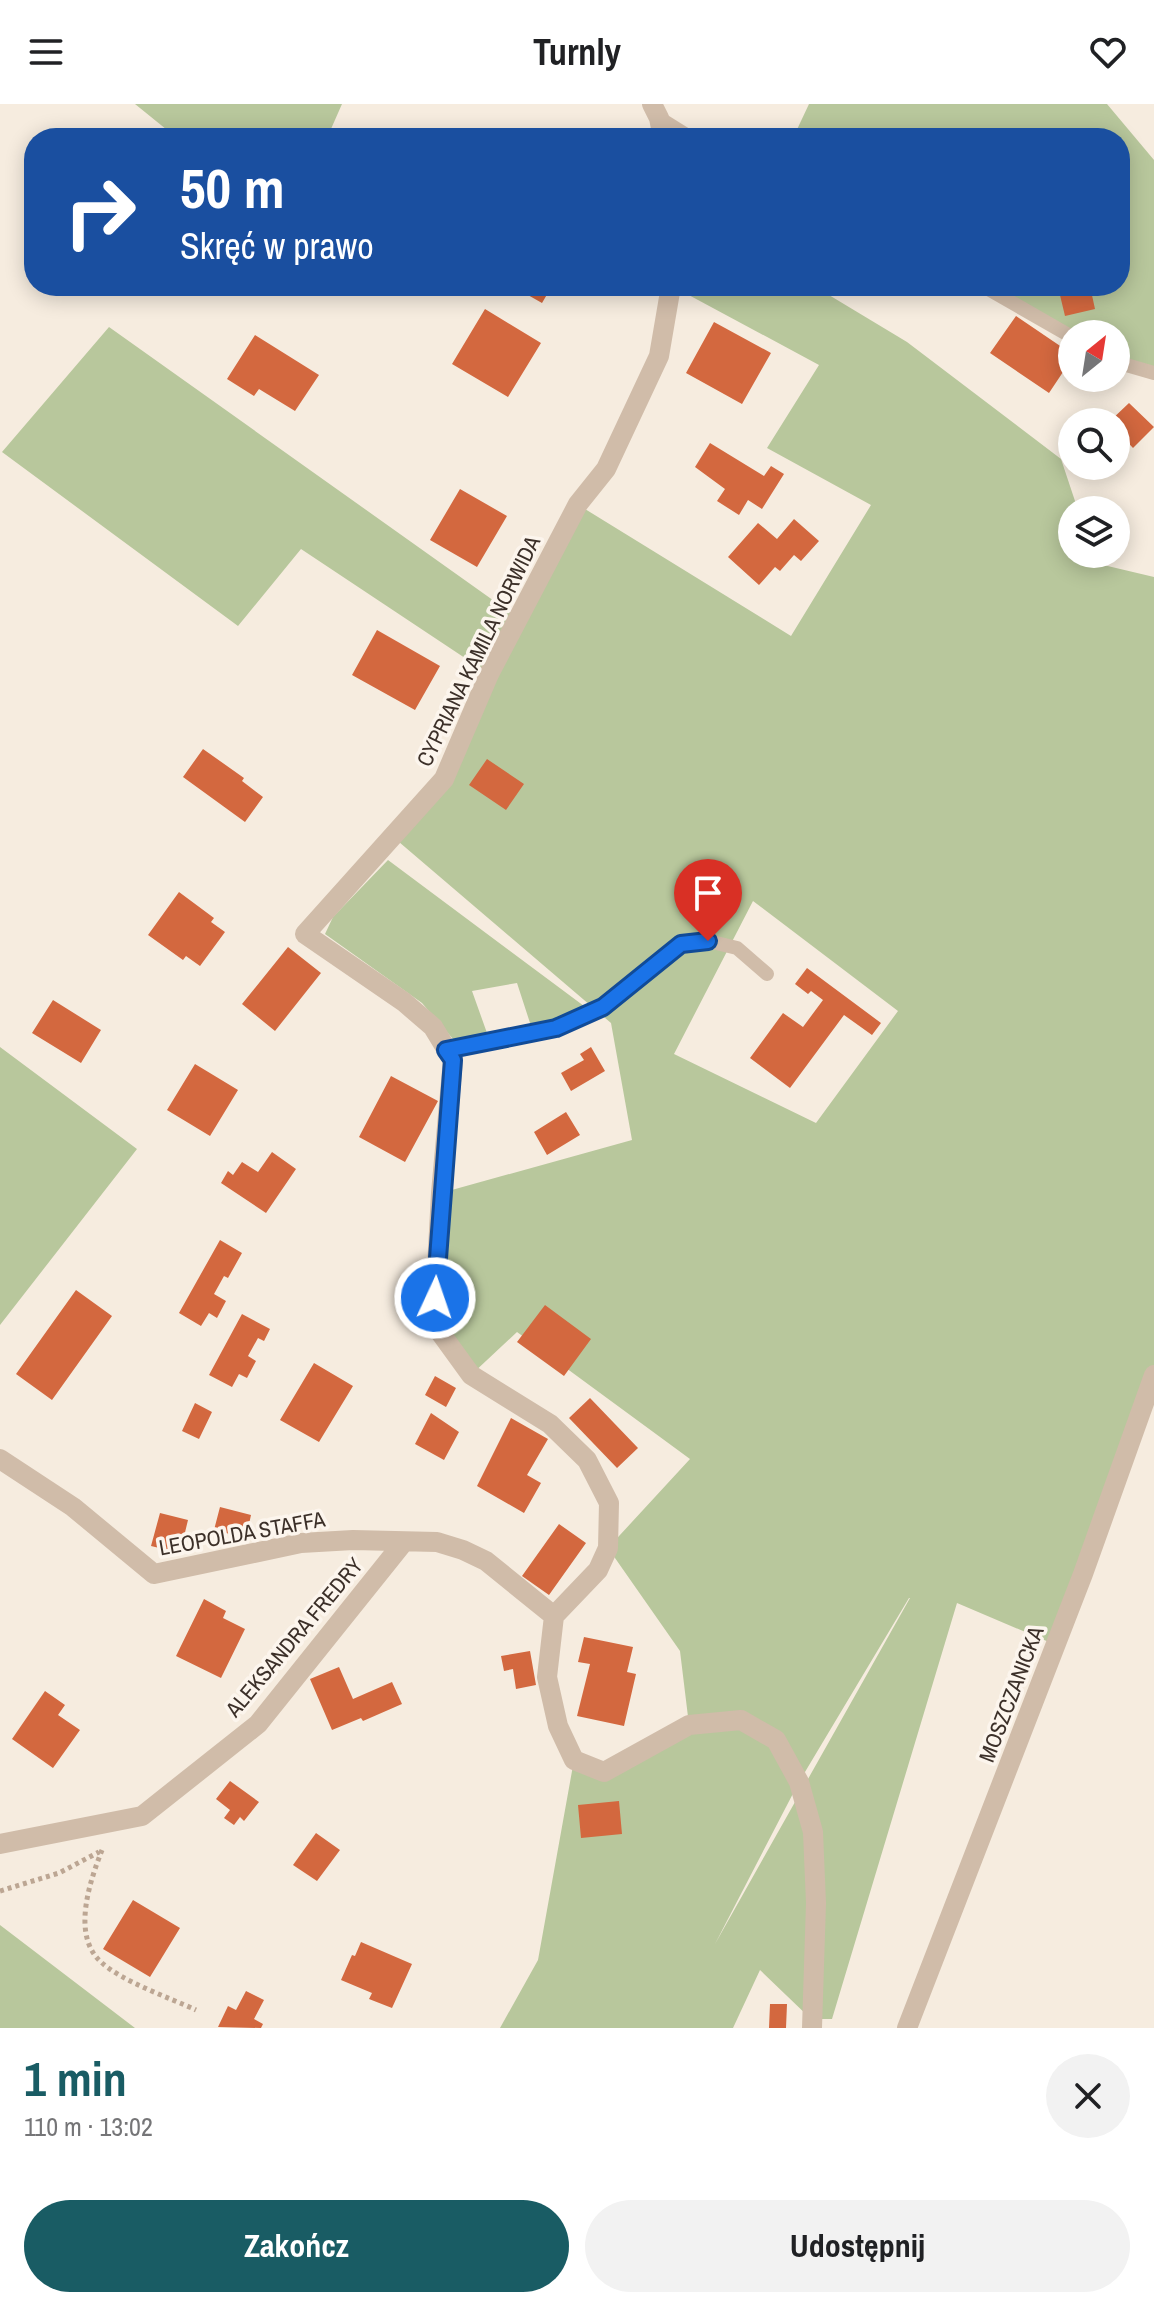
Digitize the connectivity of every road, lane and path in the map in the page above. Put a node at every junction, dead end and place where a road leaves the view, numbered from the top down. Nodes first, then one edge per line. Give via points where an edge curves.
1 (669, 296) edge
2 (1000, 296) edge
3 (1058, 329) edge
4 (1130, 366) edge
5 (1154, 373) edge
6 (767, 974) dead end
7 (446, 1050) junction
8 (1154, 1375) edge
9 (0, 1459) edge
10 (403, 1543) junction
11 (554, 1616) junction
12 (142, 1816) junction
13 (0, 1844) edge
14 (103, 1849) junction
15 (0, 1891) edge
16 (196, 2010) dead end
17 (812, 2028) edge
18 (907, 2028) edge

1 - 7 street, CYPRIANA KAMILA NORWIDA via 659,356 606,469 578,504 489,674 444,779 305,934 404,1002 433,1027
2 - 3 lane
4 - 5 lane
6 - 7 lane via 737,948 708,941 681,944 603,1007 556,1028
7 - 11 street, CYPRIANA KAMILA NORWIDA via 453,1060 434,1324 471,1375 550,1424 587,1460 609,1503 608,1548 598,1570
8 - 18 street, MOSZCZANICKA
9 - 10 street, LEOPOLDA STAFFA via 73,1507 154,1574 301,1543
10 - 11 street, LEOPOLDA STAFFA via 437,1542 486,1561
10 - 12 street, ALEKSANDRA FREDRY via 258,1724
11 - 17 street via 547,1677 558,1726 574,1760 604,1772 689,1725 741,1720 776,1740 799,1782 813,1832
12 - 13 street, ALEKSANDRA FREDRY
12 - 14 path
14 - 15 path via 59,1873
14 - 16 path via 88,1889 88,1945 114,1971

